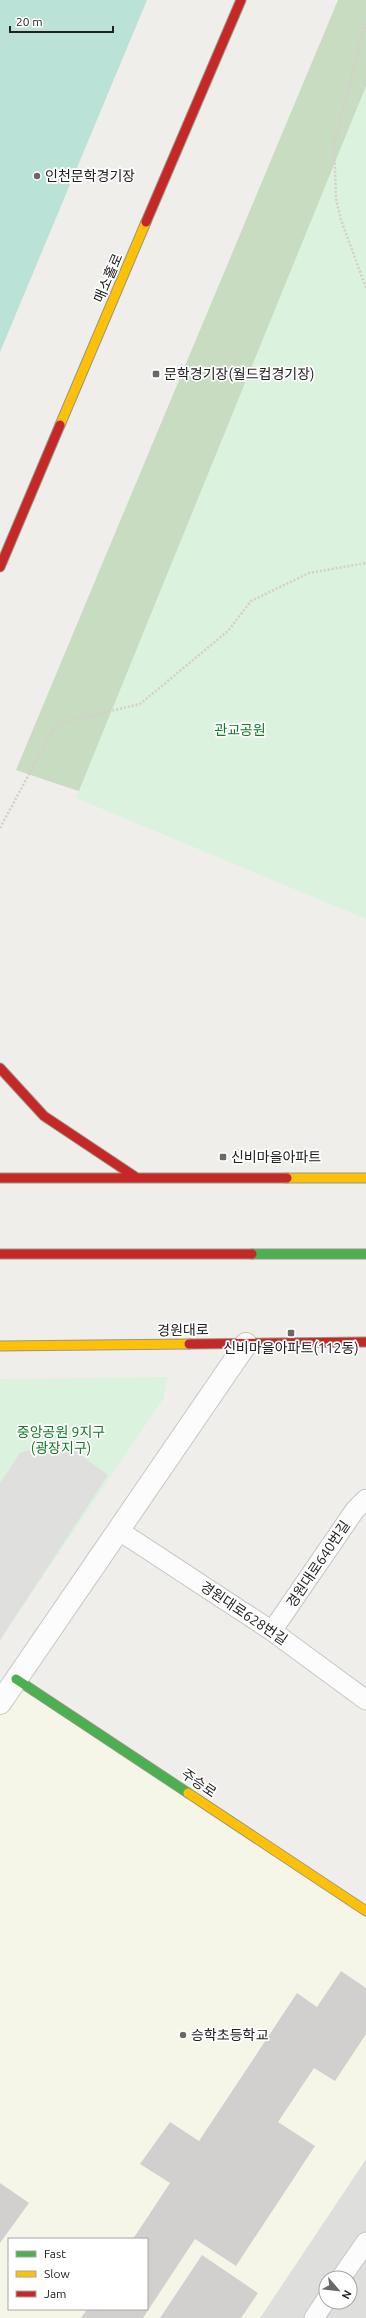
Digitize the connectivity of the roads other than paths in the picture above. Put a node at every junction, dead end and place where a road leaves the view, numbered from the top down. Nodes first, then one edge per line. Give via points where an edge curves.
1 (241, 0) edge
2 (0, 567) edge
3 (0, 1068) edge
4 (0, 1178) edge
5 (137, 1178) junction
6 (366, 1178) edge
7 (0, 1254) edge
8 (366, 1254) edge
9 (366, 1342) edge
10 (246, 1344) junction
11 (0, 1346) edge
12 (366, 1499) edge
13 (118, 1530) junction
14 (272, 1631) junction
15 (16, 1679) junction
16 (366, 1700) edge
17 (0, 1702) edge
18 (366, 1911) edge
19 (366, 2242) edge
20 (347, 2270) edge

1 - 2 main road, 매소홀로
3 - 5 main road via 44,1116
4 - 5 main road
5 - 6 main road
7 - 8 main road
9 - 10 main road, 경원대로
10 - 11 main road, 경원대로
10 - 13 street
12 - 14 lane, 경원대로640번길 via 355,1510
13 - 14 lane, 경원대로628번길
13 - 15 street
14 - 16 lane, 경원대로628번길
15 - 17 street
15 - 18 main road, 주승로
19 - 20 lane

